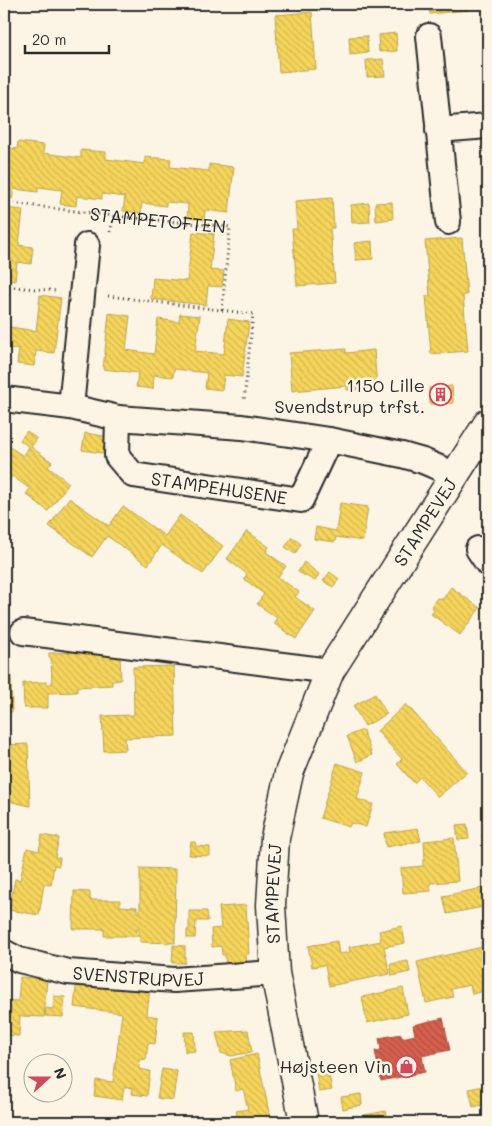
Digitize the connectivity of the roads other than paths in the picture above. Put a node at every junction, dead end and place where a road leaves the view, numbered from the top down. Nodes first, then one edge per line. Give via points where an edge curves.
1 (429, 36) dead end
2 (488, 126) edge
3 (438, 130) junction
4 (448, 222) dead end
5 (87, 245) dead end
6 (4, 399) edge
7 (71, 407) junction
8 (118, 418) junction
9 (488, 423) edge
10 (329, 440) junction
11 (456, 475) junction
12 (23, 632) dead end
13 (330, 671) junction
14 (4, 952) edge
15 (275, 973) junction
16 (304, 1122) edge

1 - 3 street
2 - 3 street
3 - 4 street
5 - 7 street, STAMPETOFTEN
6 - 7 street
7 - 8 street
8 - 10 street via 242,427
8 - 10 street, STAMPEHUSENE via 118,456 133,475 301,500
9 - 11 street, STAMPEVEJ
10 - 11 street via 409,457
11 - 13 street, STAMPEVEJ
12 - 13 street
13 - 15 street, STAMPEVEJ via 289,773 275,838 271,905
14 - 15 street, SVENSTRUPVEJ via 19,960 68,972 174,980
15 - 16 street, STAMPEVEJ

